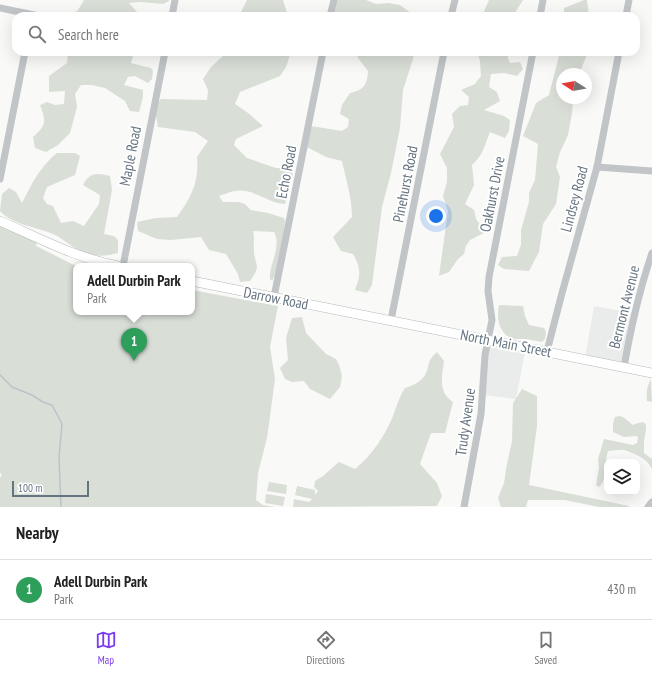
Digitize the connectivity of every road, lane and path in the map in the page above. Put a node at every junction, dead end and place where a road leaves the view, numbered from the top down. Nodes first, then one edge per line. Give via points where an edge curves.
1 (175, 0) edge
2 (334, 0) edge
3 (455, 0) edge
4 (543, 0) edge
5 (629, 0) edge
6 (0, 8) edge
7 (17, 12) edge
8 (173, 12) edge
9 (331, 12) edge
10 (453, 12) edge
11 (541, 12) edge
12 (627, 12) edge
13 (24, 56) edge
14 (164, 56) edge
15 (322, 56) edge
16 (443, 56) edge
17 (532, 56) edge
18 (618, 56) edge
19 (597, 167) junction
20 (652, 171) edge
21 (0, 179) edge
22 (0, 221) edge
23 (652, 253) edge
24 (104, 263) edge
25 (123, 263) edge
26 (195, 282) edge
27 (274, 297) junction
28 (359, 314) joint
29 (391, 320) junction
30 (488, 341) junction
31 (547, 351) junction
32 (624, 367) junction
33 (652, 373) edge
34 (652, 502) edge
35 (464, 507) edge
36 (648, 507) edge

1 - 8 street
2 - 9 street
3 - 10 street
4 - 11 street
5 - 12 street
6 - 7 street
13 - 21 street
14 - 25 street, Maple Road
15 - 27 street, Echo Road
16 - 29 street, Pinehurst Road
17 - 30 street, Oakhurst Drive via 489,277 488,291 492,314
18 - 19 street, Lindsey Road
19 - 20 street
19 - 31 street, Lindsey Road
22 - 24 main road via 81,256
23 - 32 street, Bermont Avenue via 634,309
26 - 27 main road, Darrow Road
27 - 28 main road, Darrow Road
28 - 29 main road, North Main Street
29 - 30 main road, North Main Street
30 - 31 main road, North Main Street
30 - 35 street, Trudy Avenue via 481,414
31 - 32 main road, North Main Street
32 - 33 main road, North Main Street
34 - 36 street

